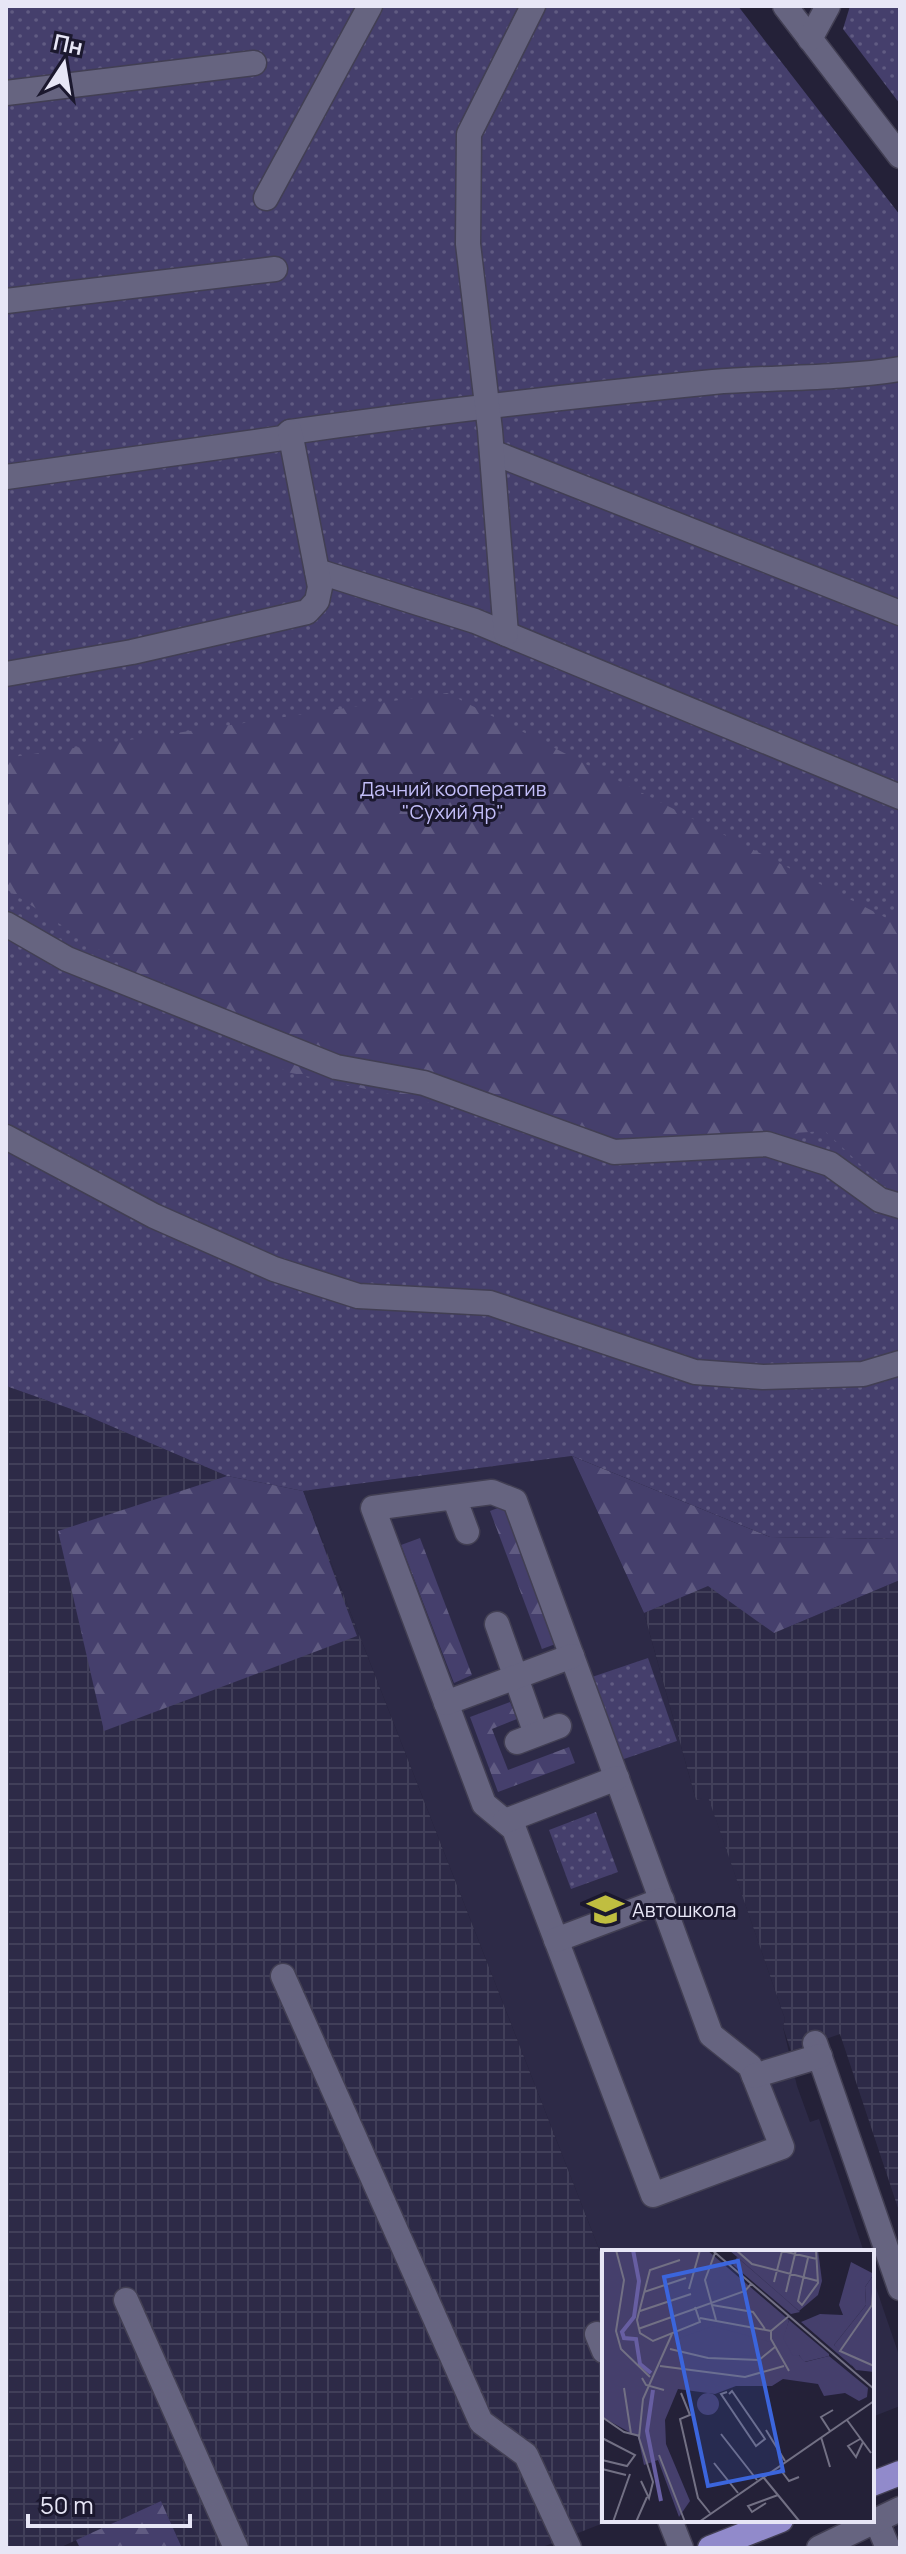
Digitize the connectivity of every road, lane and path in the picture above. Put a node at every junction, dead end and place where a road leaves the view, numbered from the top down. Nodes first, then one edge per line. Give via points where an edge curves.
1 (370, 6) edge
2 (533, 6) edge
3 (785, 6) edge
4 (828, 6) edge
5 (810, 39) junction
6 (254, 63) dead end
7 (6, 93) edge
8 (900, 156) edge
9 (266, 198) dead end
10 (275, 269) dead end
11 (6, 301) edge
12 (900, 369) edge
13 (487, 403) junction
14 (290, 432) junction
15 (492, 452) junction
16 (6, 477) edge
17 (317, 571) junction
18 (900, 613) edge
19 (506, 634) junction
20 (6, 674) edge
21 (900, 797) edge
22 (6, 924) edge
23 (6, 1137) edge
24 (900, 1206) edge
25 (900, 1363) edge
26 (454, 1497) junction
27 (467, 1532) dead end
28 (497, 1624) dead end
29 (572, 1656) junction
30 (516, 1677) junction
31 (446, 1703) junction
32 (559, 1726) dead end
33 (617, 1778) junction
34 (505, 1821) junction
35 (662, 1900) junction
36 (556, 1940) junction
37 (283, 1976) dead end
38 (754, 2076) junction
39 (900, 2288) edge
40 (126, 2300) dead end
41 (900, 2473) edge
42 (874, 2483) edge
43 (900, 2509) edge
44 (671, 2522) edge
45 (776, 2522) edge
46 (877, 2522) junction
47 (236, 2548) edge
48 (569, 2548) edge
49 (681, 2548) edge
50 (710, 2548) edge
51 (819, 2548) edge
52 (888, 2548) edge

1 - 9 street
2 - 13 street via 469,134 468,244
3 - 5 street
4 - 5 street
5 - 8 street
6 - 7 street
10 - 11 street
12 - 13 street via 852,377 746,379
13 - 14 street
13 - 15 street
14 - 16 street via 283,438
14 - 17 street
15 - 18 street
15 - 19 street
17 - 19 street
17 - 20 street via 317,601 307,612
19 - 21 street
22 - 24 street via 67,959 336,1067 424,1083 614,1152 767,1144 830,1164 880,1200
23 - 25 street via 154,1216 274,1269 358,1296 490,1303 695,1372 763,1377 863,1374
26 - 27 street
26 - 29 street via 492,1492 515,1501
26 - 31 street via 373,1508
28 - 30 street
29 - 30 street
29 - 33 street
30 - 31 street
30 - 32 street via 526,1738
31 - 34 street via 484,1804
33 - 34 street
33 - 35 street
34 - 36 street via 514,1829
35 - 36 street
35 - 38 street via 711,2035 750,2066
36 - 38 street via 653,2195 782,2147
37 - 48 street via 481,2422 526,2455
38 - 39 street via 818,2049
40 - 47 street
41 - 42 main road
43 - 46 street
44 - 49 street
45 - 50 main road
46 - 51 street
46 - 52 street

